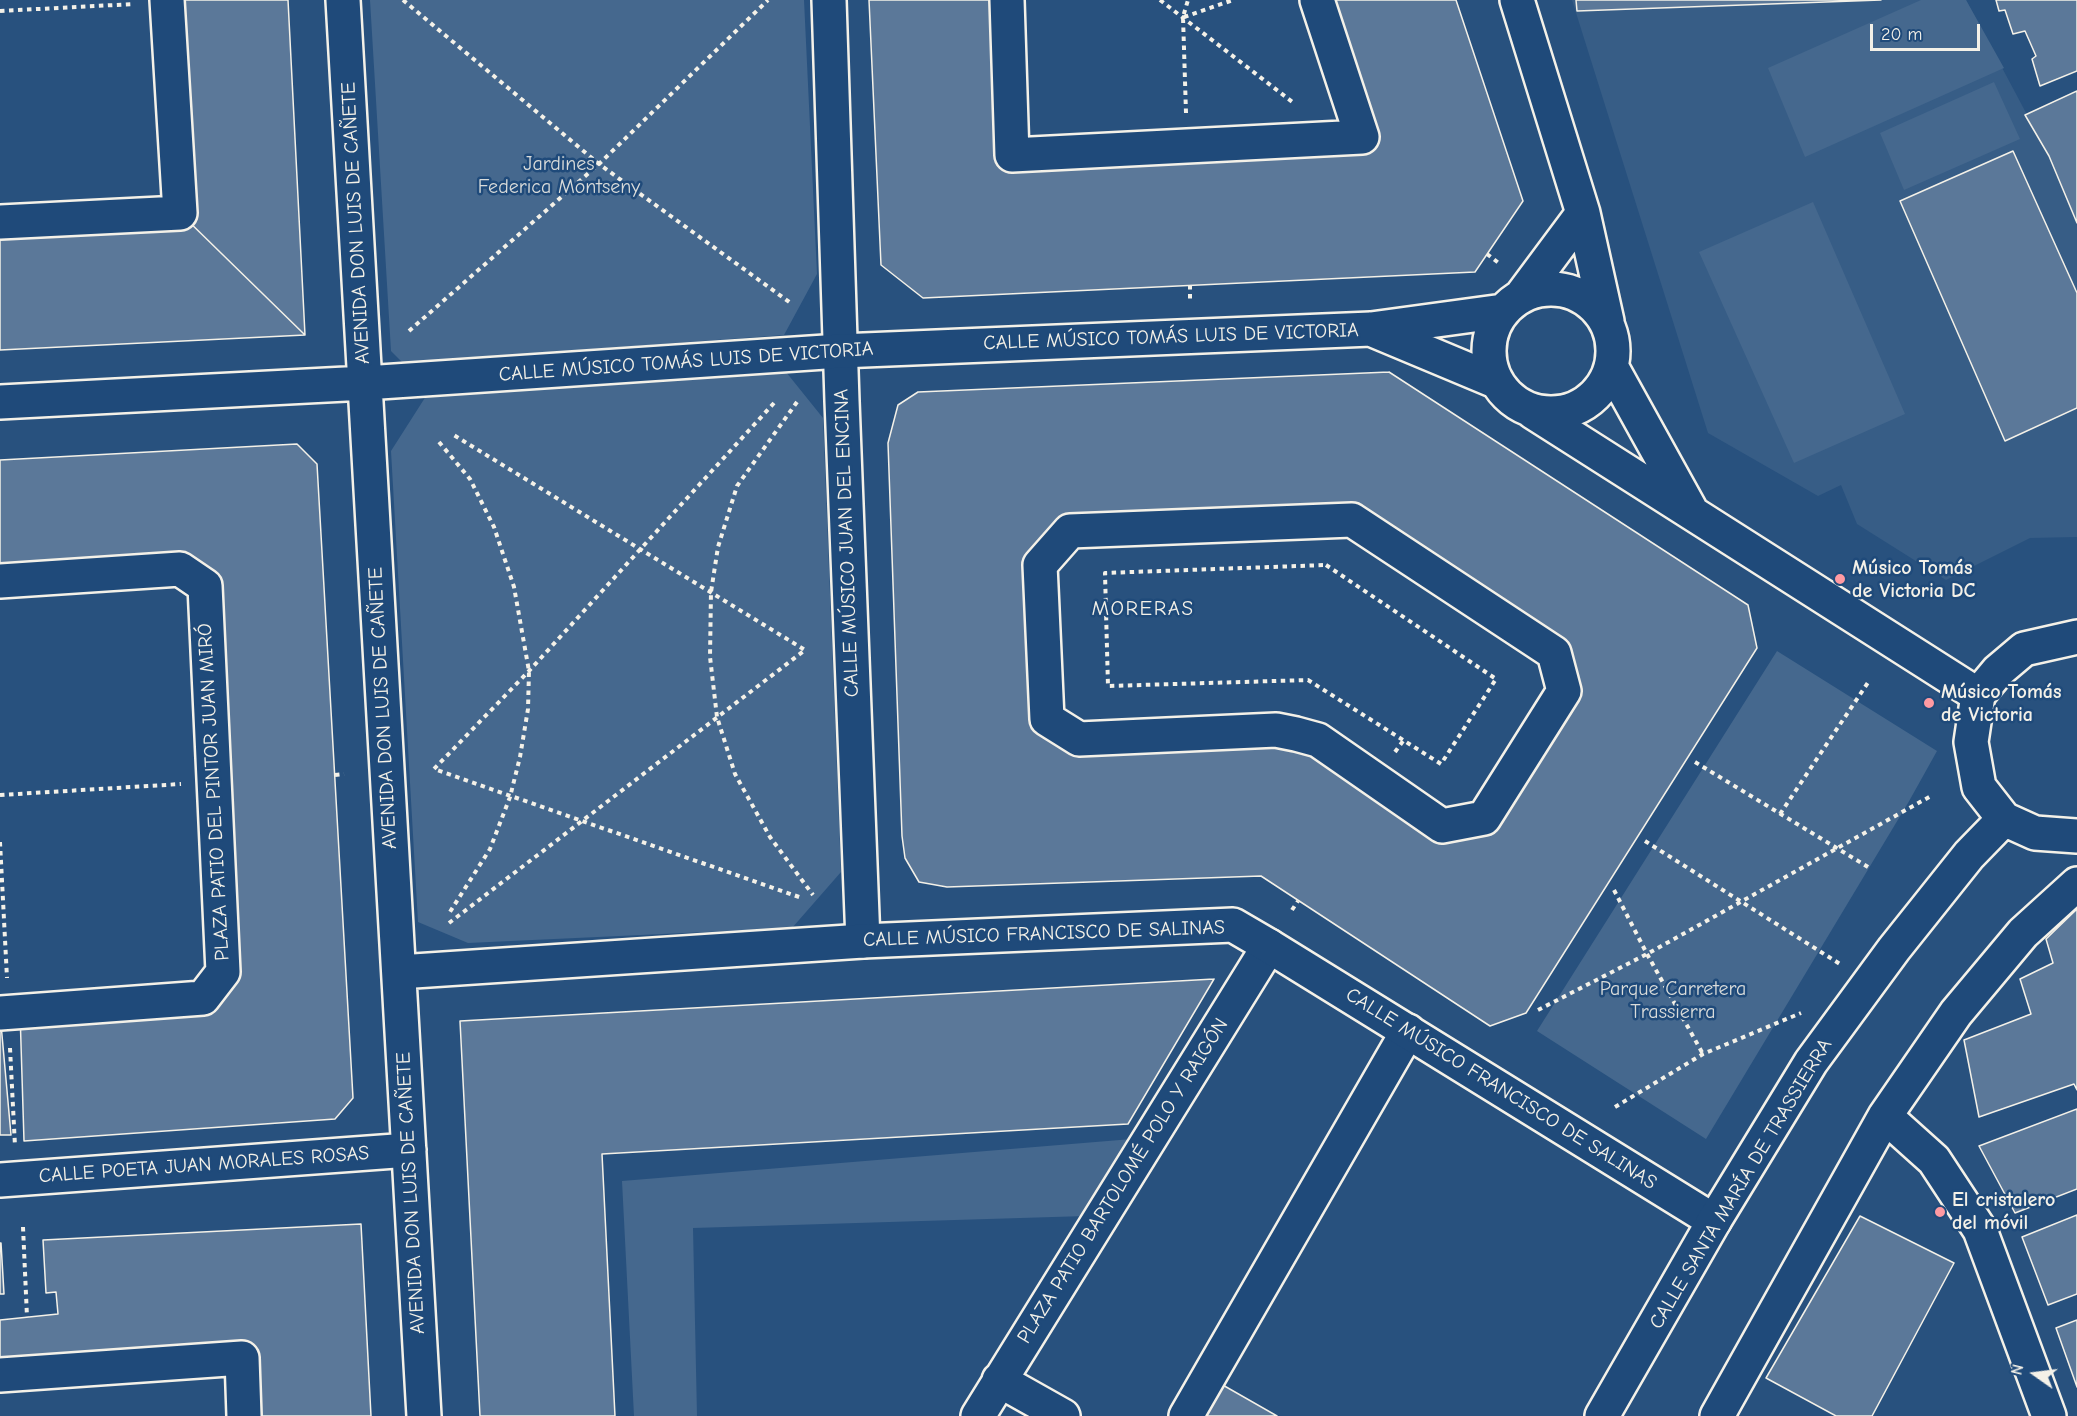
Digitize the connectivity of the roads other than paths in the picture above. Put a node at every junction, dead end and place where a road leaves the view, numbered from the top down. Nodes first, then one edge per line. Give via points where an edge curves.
1 (343, 0) edge
2 (829, 0) edge
3 (1007, 0) edge
4 (1317, 0) edge
5 (1517, 0) edge
6 (167, 1) edge
7 (1582, 213) junction
8 (0, 222) edge
9 (1510, 292) junction
10 (1607, 321) junction
11 (1371, 329) junction
12 (840, 351) junction
13 (1612, 368) junction
14 (1495, 381) junction
15 (365, 383) junction
16 (0, 402) edge
17 (1533, 412) junction
18 (1692, 514) junction
19 (0, 581) edge
20 (2077, 637) edge
21 (1978, 695) junction
22 (1484, 818) joint
23 (2004, 819) junction
24 (2077, 836) edge
25 (2077, 884) edge
26 (863, 941) junction
27 (1269, 946) junction
28 (399, 972) junction
29 (0, 1013) edge
30 (1408, 1031) junction
31 (1885, 1116) junction
32 (409, 1150) junction
33 (0, 1179) edge
34 (1714, 1221) junction
35 (0, 1375) edge
36 (999, 1380) junction
37 (244, 1416) edge
38 (424, 1416) edge
39 (978, 1416) edge
40 (1063, 1416) edge
41 (1186, 1416) edge
42 (1602, 1416) edge
43 (1717, 1416) edge
44 (2049, 1416) edge

1 - 15 street, AVENIDA DON LUIS DE CAÑETE
2 - 12 street, CALLE MÚSICO JUAN DEL ENCINA
3 - 4 street via 1012,155 1362,137
5 - 7 street
6 - 8 street via 180,213
7 - 9 street
7 - 10 street
9 - 10 street via 1546,288 1569,291 1591,302
9 - 11 street, CALLE MÚSICO TOMÁS LUIS DE VICTORIA
9 - 14 street via 1491,333 1488,357
10 - 13 street via 1614,344
11 - 12 street, CALLE MÚSICO TOMÁS LUIS DE VICTORIA
11 - 14 street, CALLE MÚSICO TOMÁS LUIS DE VICTORIA
12 - 15 street, CALLE MÚSICO TOMÁS LUIS DE VICTORIA
12 - 26 street, CALLE MÚSICO JUAN DEL ENCINA
13 - 17 street via 1601,391 1582,407 1558,414
13 - 18 street
14 - 17 street via 1511,401
15 - 16 street, CALLE MÚSICO TOMÁS LUIS DE VICTORIA
15 - 28 street, AVENIDA DON LUIS DE CAÑETE
17 - 18 street
18 - 21 street
19 - 29 street, PLAZA PATIO DEL PINTOR JUAN MIRÓ via 180,569 205,586 223,972 203,998
20 - 21 street via 2024,649
21 - 23 street via 1971,742 1979,787
22 - 22 street via 1564,692 1554,653 1352,520 1070,531 1041,565 1047,719 1079,739 1276,730 1318,740 1442,826
23 - 24 street via 2035,833
23 - 34 street, CALLE SANTA MARÍA DE TRASSIERRA via 1962,863 1810,1062
25 - 31 street via 2023,933 1956,1013
26 - 27 street, CALLE MÚSICO FRANCISCO DE SALINAS via 1233,925
26 - 28 street, CALLE MÚSICO FRANCISCO DE SALINAS
27 - 30 street, CALLE MÚSICO FRANCISCO DE SALINAS
27 - 36 street, PLAZA PATIO BARTOLOMÉ POLO Y RAIGÓN
28 - 32 street, AVENIDA DON LUIS DE CAÑETE
30 - 34 street, CALLE MÚSICO FRANCISCO DE SALINAS
30 - 41 street
31 - 43 street
31 - 44 street via 1934,1160 1980,1230
32 - 33 street, CALLE POETA JUAN MORALES ROSAS
32 - 38 street, AVENIDA DON LUIS DE CAÑETE
34 - 42 street, CALLE SANTA MARÍA DE TRASSIERRA
35 - 37 street via 242,1358
36 - 39 street, PLAZA PATIO BARTOLOMÉ POLO Y RAIGÓN
36 - 40 street

